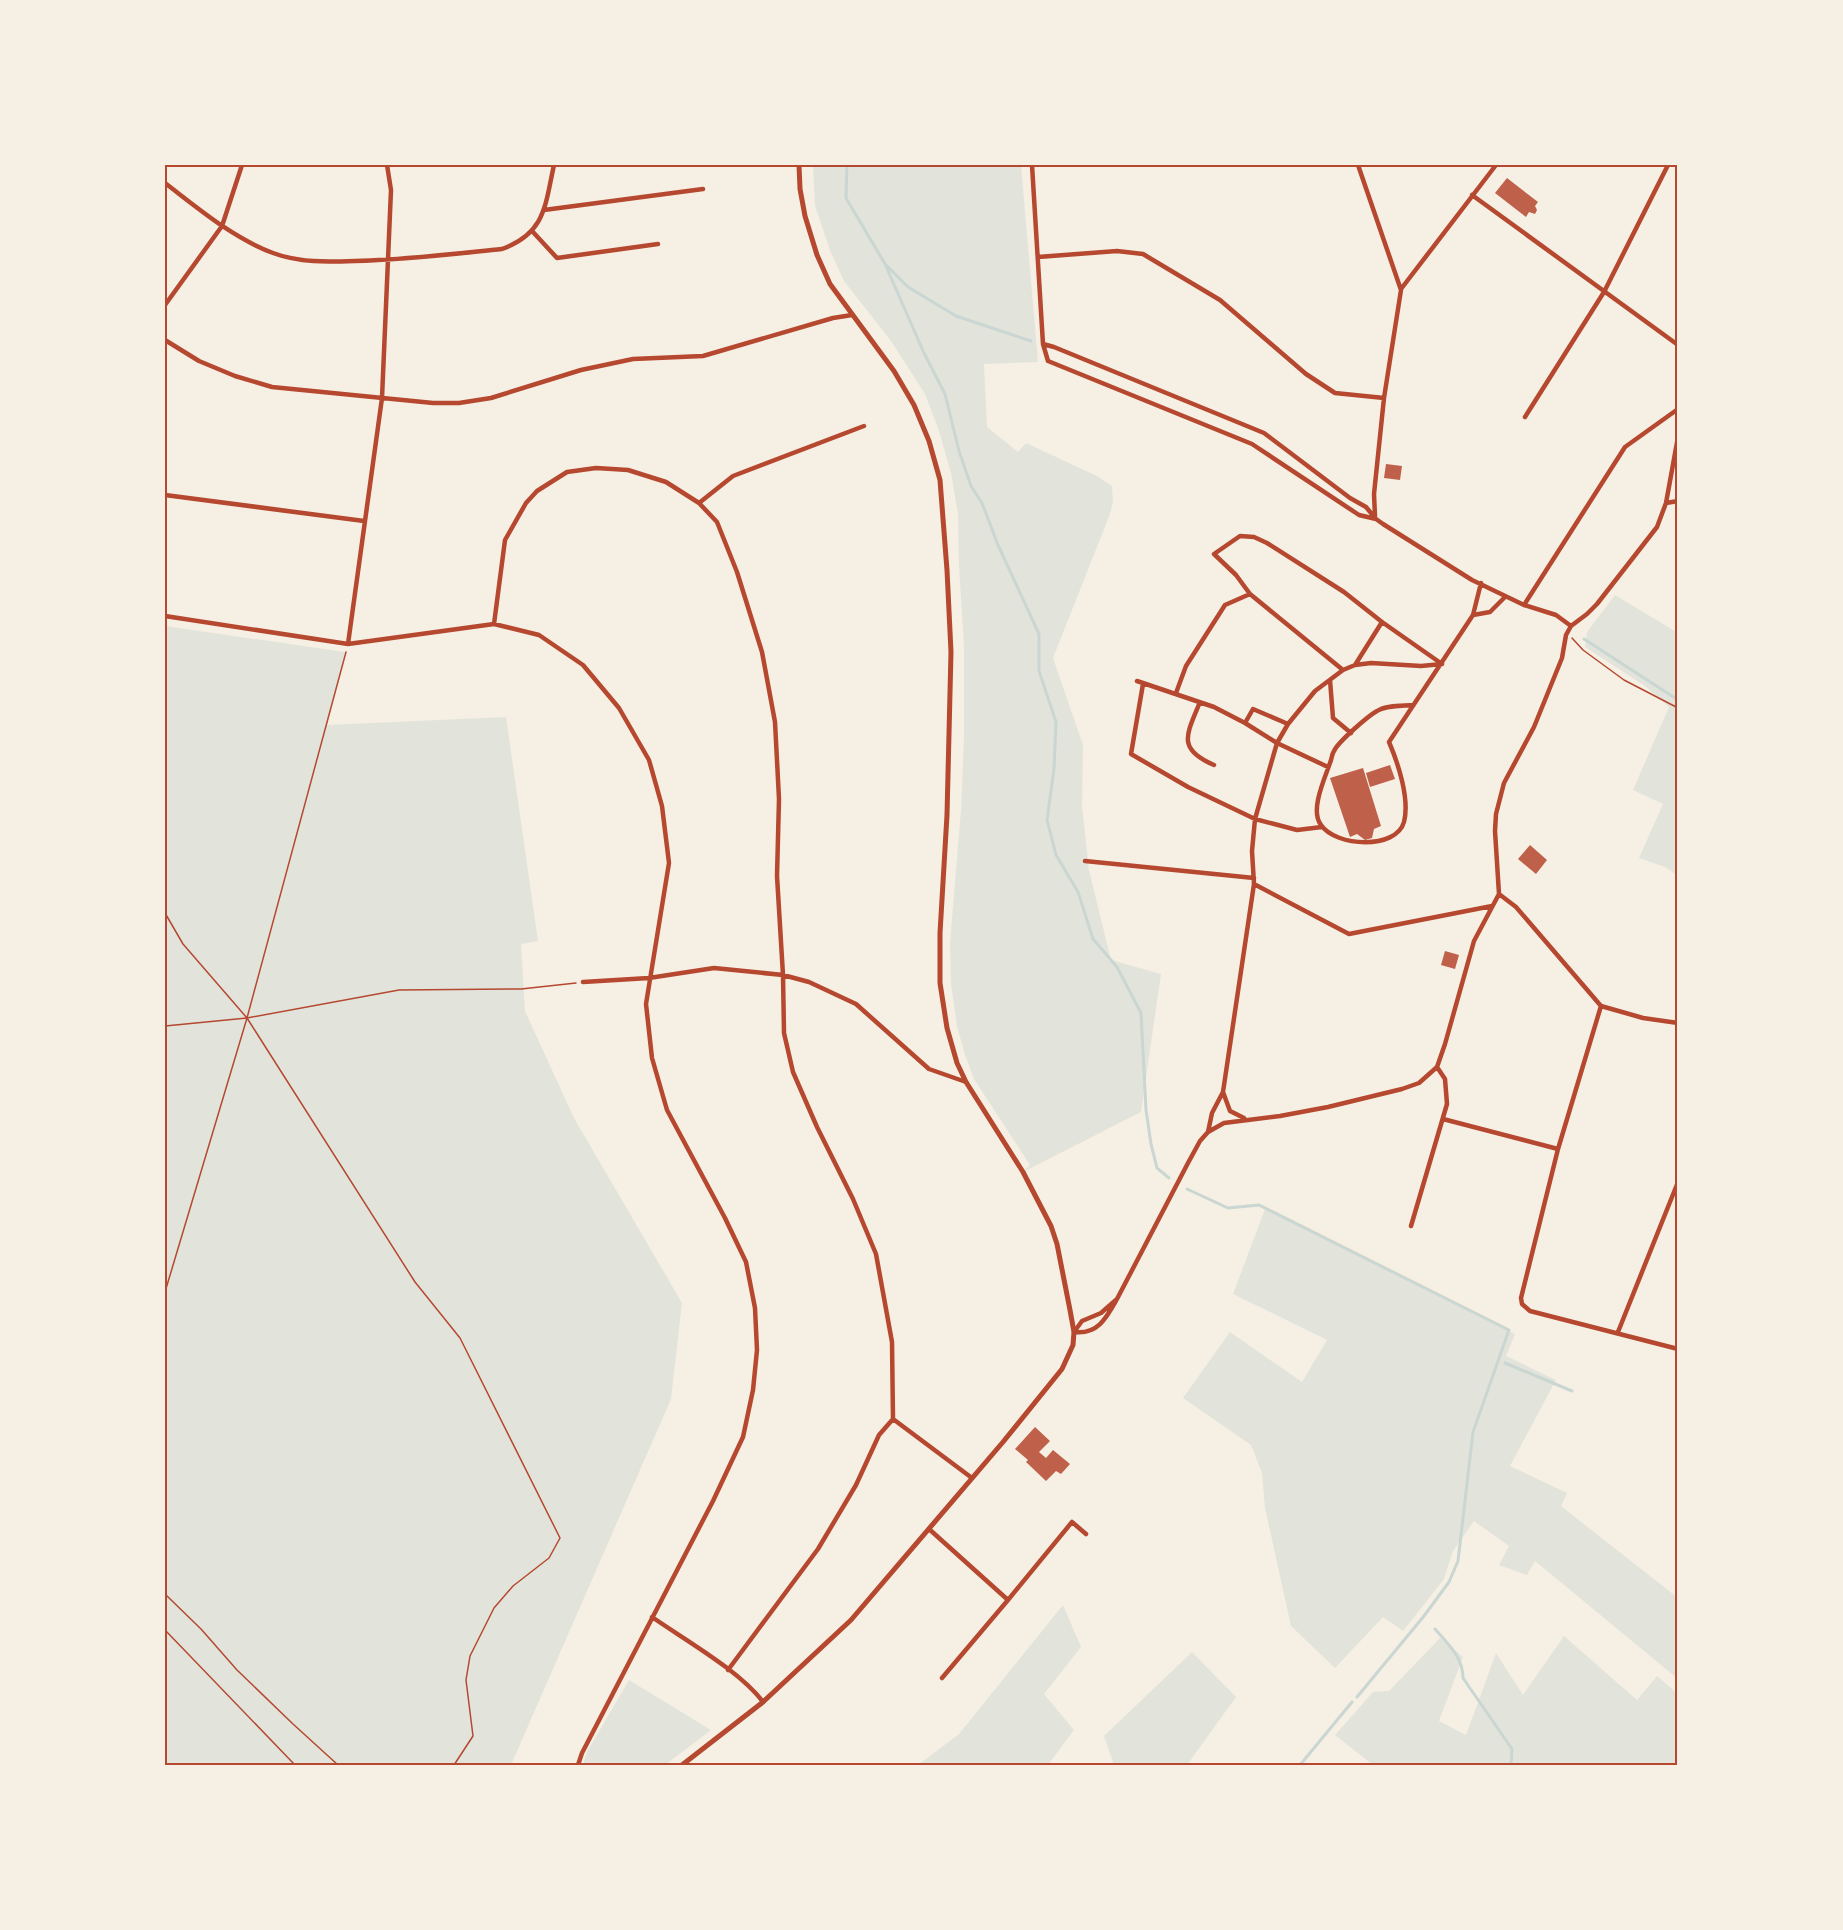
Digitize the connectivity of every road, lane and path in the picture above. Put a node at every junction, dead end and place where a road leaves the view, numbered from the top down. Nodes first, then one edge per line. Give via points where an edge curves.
1 (242, 165) edge
2 (387, 165) edge
3 (554, 165) edge
4 (799, 165) edge
5 (1032, 165) edge
6 (1358, 165) edge
7 (1496, 165) edge
8 (1668, 165) edge
9 (165, 183) edge
10 (703, 189) dead end
11 (1472, 195) junction
12 (544, 210) junction
13 (222, 226) junction
14 (533, 232) junction
15 (658, 244) dead end
16 (1038, 257) junction
17 (389, 260) junction
18 (1401, 290) junction
19 (1604, 292) junction
20 (165, 305) edge
21 (852, 315) junction
22 (165, 339) edge
23 (1043, 344) junction
24 (1678, 345) edge
25 (382, 398) junction
26 (1384, 398) junction
27 (1678, 409) edge
28 (1525, 417) dead end
29 (864, 426) dead end
30 (1678, 437) edge
31 (165, 495) edge
32 (1678, 501) edge
33 (699, 503) junction
34 (1666, 503) junction
35 (1376, 519) junction
36 (364, 521) junction
37 (1480, 583) junction
38 (1250, 594) junction
39 (1505, 597) junction
40 (1524, 605) junction
41 (1473, 615) junction
42 (165, 616) edge
43 (1382, 622) junction
44 (494, 624) junction
45 (1571, 626) junction
46 (1566, 635) junction
47 (348, 645) junction
48 (1442, 664) junction
49 (1355, 665) junction
50 (1343, 670) junction
51 (1330, 680) junction
52 (1137, 681) dead end
53 (1143, 684) junction
54 (1176, 693) junction
55 (1200, 702) junction
56 (1413, 705) junction
57 (1678, 708) edge
58 (1245, 723) junction
59 (1288, 724) junction
60 (1351, 733) junction
61 (1277, 743) junction
62 (1214, 765) dead end
63 (1328, 767) junction
64 (1256, 819) junction
65 (1322, 827) junction
66 (1084, 861) dead end
67 (1254, 881) junction
68 (1499, 894) junction
69 (1492, 906) junction
70 (165, 913) edge
71 (783, 975) junction
72 (650, 978) junction
73 (583, 982) joint
74 (1601, 1006) junction
75 (247, 1018) junction
76 (1678, 1023) edge
77 (165, 1026) edge
78 (1437, 1067) junction
79 (966, 1082) junction
80 (1223, 1092) junction
81 (1245, 1119) junction
82 (1443, 1119) junction
83 (1208, 1132) junction
84 (1558, 1149) junction
85 (1678, 1182) edge
86 (1412, 1226) dead end
87 (165, 1292) edge
88 (1117, 1299) junction
89 (1074, 1332) junction
90 (1618, 1332) junction
91 (1678, 1348) edge
92 (893, 1419) junction
93 (972, 1478) junction
94 (928, 1529) junction
95 (1086, 1534) dead end
96 (165, 1594) edge
97 (1008, 1600) junction
98 (652, 1617) junction
99 (165, 1630) edge
100 (728, 1670) junction
101 (942, 1678) dead end
102 (763, 1702) junction
103 (295, 1765) edge
104 (338, 1765) edge
105 (454, 1765) edge
106 (578, 1765) edge
107 (682, 1765) edge

1 - 13 street
2 - 17 street via 391,190
3 - 12 street
4 - 21 street via 805,216 817,255 830,284
5 - 16 street
6 - 18 street
7 - 11 street
8 - 19 street
9 - 13 street
10 - 12 street
11 - 18 street
11 - 19 street
12 - 14 street
13 - 17 street via 291,259
13 - 20 street
14 - 15 street via 557,258
14 - 17 street via 502,249
16 - 23 street
16 - 26 street via 1117,251 1143,254 1220,300 1306,374 1335,393
17 - 25 street
18 - 26 street
19 - 24 street
19 - 28 street
21 - 25 street via 704,356 633,359 581,370 491,399 459,403
21 - 79 street via 914,405 939,480 951,652 940,983 947,1028
22 - 25 street via 199,361 272,387
23 - 35 street via 1264,433 1366,507
23 - 35 street via 1048,361 1252,444 1359,515
25 - 36 street
26 - 35 street via 1373,506
27 - 40 street via 1625,447
29 - 33 street via 733,476
30 - 34 street
31 - 36 street
32 - 34 street
33 - 44 street via 666,482 628,470 597,468 567,472 526,502 505,540
33 - 71 street via 717,522 737,572 762,652 776,722 777,876
34 - 45 street via 1657,527 1644,544 1597,604
35 - 37 street
36 - 47 street
37 - 39 street
37 - 41 street
38 - 43 street via 1214,554 1240,536 1267,543 1344,592
38 - 50 street
38 - 54 street via 1226,605 1186,666
39 - 40 street
39 - 41 street via 1490,612
40 - 45 street via 1556,615
41 - 48 street
42 - 47 street
43 - 48 street
43 - 49 street
44 - 47 street
44 - 72 street via 539,635 583,664 619,708 649,760 662,806 669,862
45 - 46 street
46 - 57 path via 1624,680
46 - 68 street via 1562,658 1499,800 1495,831
47 - 75 path
48 - 49 street
48 - 56 street
49 - 50 street
50 - 51 street
51 - 59 street via 1315,691
51 - 60 street via 1333,718
52 - 53 street
53 - 54 street
53 - 64 street via 1131,754
54 - 55 street
55 - 58 street
55 - 62 street via 1191,724 1188,747 1201,760
56 - 60 street via 1379,709
56 - 65 street via 1389,742 1402,787 1405,809 1401,829 1377,840 1354,842 1334,836
58 - 59 street via 1253,709
58 - 61 street
59 - 61 street
60 - 63 street via 1334,751
61 - 63 street
61 - 64 street
63 - 65 street via 1318,798 1318,822
64 - 65 street via 1297,830
64 - 67 street
66 - 67 street
67 - 69 street via 1349,934
67 - 80 street
68 - 69 street
68 - 74 street via 1516,907
69 - 78 street via 1474,941
70 - 75 path via 183,944
71 - 72 street via 714,968
71 - 79 street via 809,982 856,1004 929,1070
71 - 92 street via 784,1032 793,1072 876,1254 892,1342
72 - 73 street
72 - 98 street via 646,1004 652,1058 667,1110 746,1262 755,1308 757,1350 743,1437
73 - 75 path via 521,989 399,990
74 - 76 street
74 - 84 street
75 - 77 path
75 - 87 path
75 - 105 path via 415,1281 460,1338 560,1538 549,1558 513,1586 494,1608 470,1656 466,1680 473,1736
78 - 81 street via 1419,1083 1402,1089 1328,1107
78 - 82 street via 1445,1079 1447,1104
79 - 89 street via 1052,1226
80 - 81 street via 1230,1112
80 - 83 street
81 - 83 street via 1224,1123
82 - 84 street
82 - 86 street
83 - 88 street
84 - 90 street via 1521,1293 1522,1304 1530,1311
85 - 90 street
88 - 89 street via 1101,1313 1082,1321
88 - 89 street via 1095,1328
89 - 93 street via 1074,1345 1062,1369
90 - 91 street
92 - 93 street
92 - 100 street via 879,1435 856,1485 818,1549
93 - 94 street
94 - 97 street
94 - 102 street via 851,1620
95 - 97 street via 1071,1522
96 - 104 path via 237,1670
97 - 101 street
98 - 100 street
98 - 106 street
99 - 103 path
100 - 102 street
102 - 107 street

